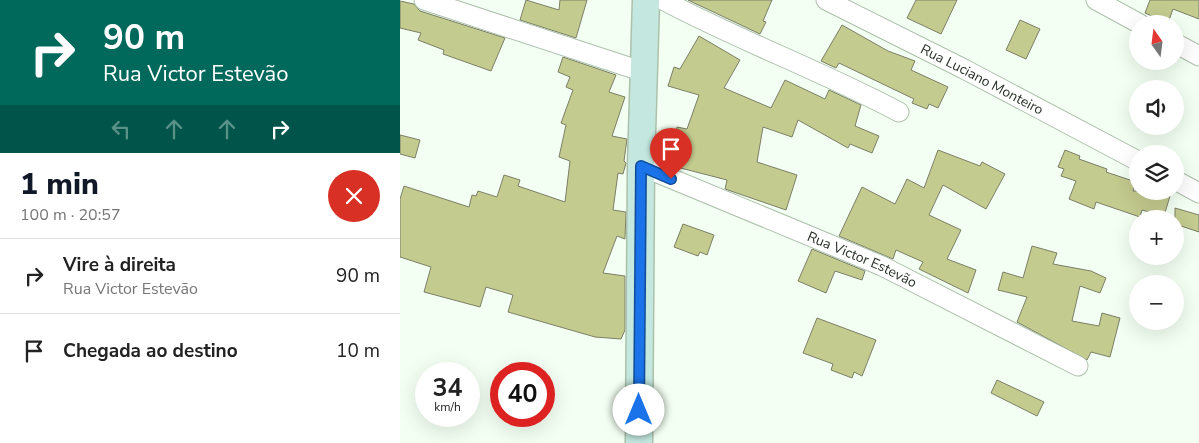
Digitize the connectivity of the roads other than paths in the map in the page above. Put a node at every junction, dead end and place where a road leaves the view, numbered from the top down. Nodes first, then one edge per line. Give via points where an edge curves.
1 (424, 0) edge
2 (646, 0) edge
3 (663, 0) edge
4 (826, 0) edge
5 (1096, 0) edge
6 (1129, 18) edge
7 (1184, 48) edge
8 (1199, 56) edge
9 (644, 72) junction
10 (899, 112) dead end
11 (1129, 156) edge
12 (641, 166) junction
13 (1184, 185) edge
14 (1199, 193) edge
15 (1078, 366) dead end
16 (639, 443) edge

1 - 9 street
2 - 9 street
3 - 10 street
4 - 11 street, Rua Luciano Monteiro
5 - 6 street
7 - 8 street
9 - 12 street
12 - 15 street, Rua Victor Estevão via 882,266
12 - 16 street
13 - 14 street

